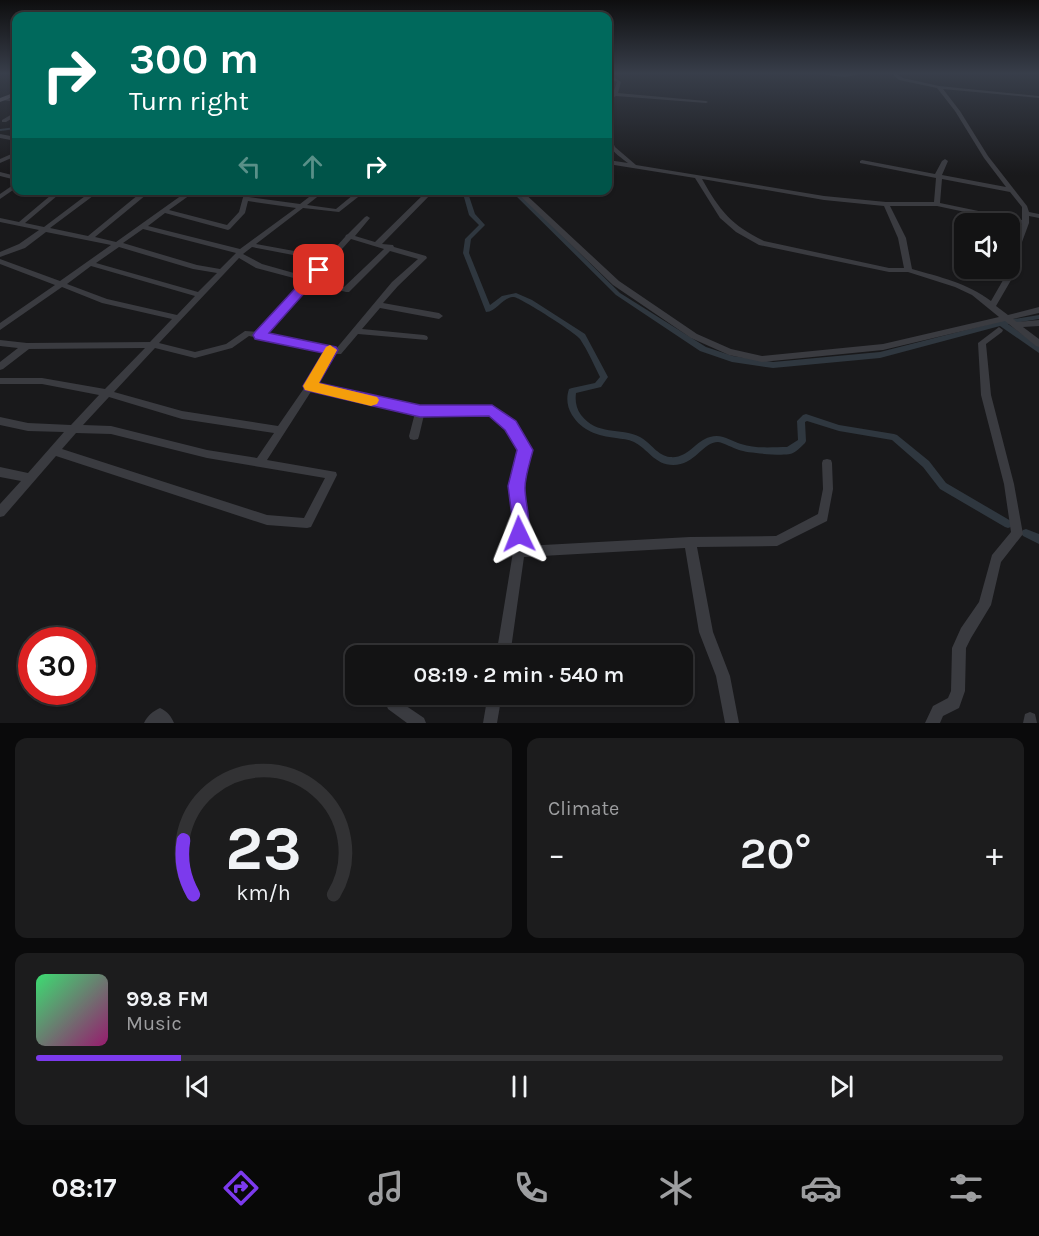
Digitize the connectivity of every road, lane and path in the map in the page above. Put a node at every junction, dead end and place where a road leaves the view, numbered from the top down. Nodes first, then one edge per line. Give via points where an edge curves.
1 (953, 108) edge
2 (12, 116) edge
3 (4, 121) dead end
4 (612, 146) edge
5 (945, 161) dead end
6 (612, 162) edge
7 (862, 162) dead end
8 (633, 165) junction
9 (938, 176) junction
10 (697, 177) junction
11 (12, 188) edge
12 (1010, 189) junction
13 (0, 190) edge
14 (9, 191) junction
15 (55, 195) edge
16 (90, 195) edge
17 (143, 195) edge
18 (187, 195) edge
19 (247, 195) edge
20 (252, 195) edge
21 (317, 195) edge
22 (358, 195) edge
23 (427, 195) edge
24 (523, 195) edge
25 (0, 197) edge
26 (886, 204) junction
27 (937, 204) junction
28 (303, 206) junction
29 (164, 211) junction
30 (1025, 213) junction
31 (1039, 216) edge
32 (367, 218) dead end
33 (0, 220) edge
34 (1026, 223) junction
35 (20, 224) junction
36 (144, 227) junction
37 (46, 229) junction
38 (348, 236) junction
39 (90, 238) junction
40 (378, 243) junction
41 (117, 244) junction
42 (251, 245) junction
43 (390, 247) junction
44 (240, 254) junction
45 (0, 255) edge
46 (327, 260) junction
47 (0, 261) edge
48 (89, 263) junction
49 (908, 270) junction
50 (223, 272) junction
51 (310, 280) junction
52 (60, 284) junction
53 (201, 295) junction
54 (379, 305) junction
55 (992, 306) junction
56 (1039, 310) edge
57 (439, 316) dead end
58 (179, 318) junction
59 (1003, 322) junction
60 (1039, 323) edge
61 (1015, 325) junction
62 (0, 327) edge
63 (355, 331) junction
64 (260, 335) junction
65 (424, 338) dead end
66 (0, 343) edge
67 (1039, 344) edge
68 (153, 345) junction
69 (27, 346) junction
70 (331, 350) junction
71 (0, 367) edge
72 (0, 381) edge
73 (310, 386) junction
74 (107, 393) junction
75 (420, 411) junction
76 (0, 421) edge
77 (74, 429) junction
78 (280, 430) junction
79 (414, 436) dead end
80 (54, 451) junction
81 (260, 462) junction
82 (827, 463) dead end
83 (0, 472) edge
84 (31, 478) junction
85 (0, 512) edge
86 (690, 542) junction
87 (519, 552) junction
88 (505, 645) edge
89 (394, 705) edge
90 (493, 705) edge
91 (151, 723) edge
92 (167, 723) edge
93 (419, 723) edge
94 (490, 723) edge
95 (732, 723) edge
96 (932, 723) edge

1 - 12 street
2 - 3 street
4 - 8 street
5 - 9 street
6 - 8 street
7 - 9 street
8 - 10 street
9 - 12 street
9 - 27 street
10 - 26 street
10 - 49 street via 723,219 762,243 889,270
11 - 14 street
12 - 30 street via 1025,207
13 - 14 street
14 - 25 street
15 - 35 street
16 - 37 street
17 - 39 street
18 - 29 street
19 - 29 street via 242,213 228,228
20 - 28 street
21 - 28 street
22 - 28 street via 337,211
23 - 40 street
24 - 59 street via 616,283 686,331 729,352 762,359 883,347
26 - 27 street
26 - 49 street via 902,238
27 - 34 street
28 - 42 street
29 - 36 street
30 - 31 street
30 - 34 street
32 - 38 street
33 - 35 street
34 - 55 street via 1010,275
35 - 37 street
36 - 41 street
36 - 44 street
37 - 39 street
37 - 45 street
38 - 40 street
38 - 46 street
39 - 41 street
40 - 43 street
41 - 48 street
41 - 50 street
42 - 44 street
42 - 46 street
43 - 51 street via 346,290
43 - 54 street via 423,258
44 - 50 street
44 - 51 street via 259,266
46 - 51 street
47 - 52 street
48 - 52 street
48 - 53 street
49 - 55 street via 958,285
50 - 53 street
51 - 64 street
52 - 58 street via 105,301
52 - 62 street
53 - 58 street
54 - 57 street
54 - 63 street
55 - 59 street
56 - 59 street
58 - 68 street
59 - 61 street
59 - 96 street via 982,343 986,395 1009,484 1017,534 996,559 985,605 959,648 954,704 938,711
60 - 61 street
61 - 67 street
63 - 65 street
63 - 70 street via 338,352
64 - 68 street via 248,333 229,346 195,354
64 - 70 street
66 - 69 street
68 - 69 street
68 - 74 street
69 - 71 street
70 - 73 street
72 - 74 street via 42,381
73 - 75 street
73 - 78 street
74 - 77 street
74 - 78 street via 182,415
75 - 79 street
75 - 87 street via 492,410 511,425 525,450 516,486
76 - 77 street
77 - 80 street
77 - 81 street via 111,430 207,454
78 - 81 street
80 - 81 street via 267,520 307,523 332,475
80 - 84 street
82 - 86 street via 823,517 777,541
83 - 84 street
84 - 85 street
86 - 87 street
86 - 95 street via 706,632 723,676
87 - 88 street
89 - 93 street
90 - 94 street
91 - 92 street via 160,715

